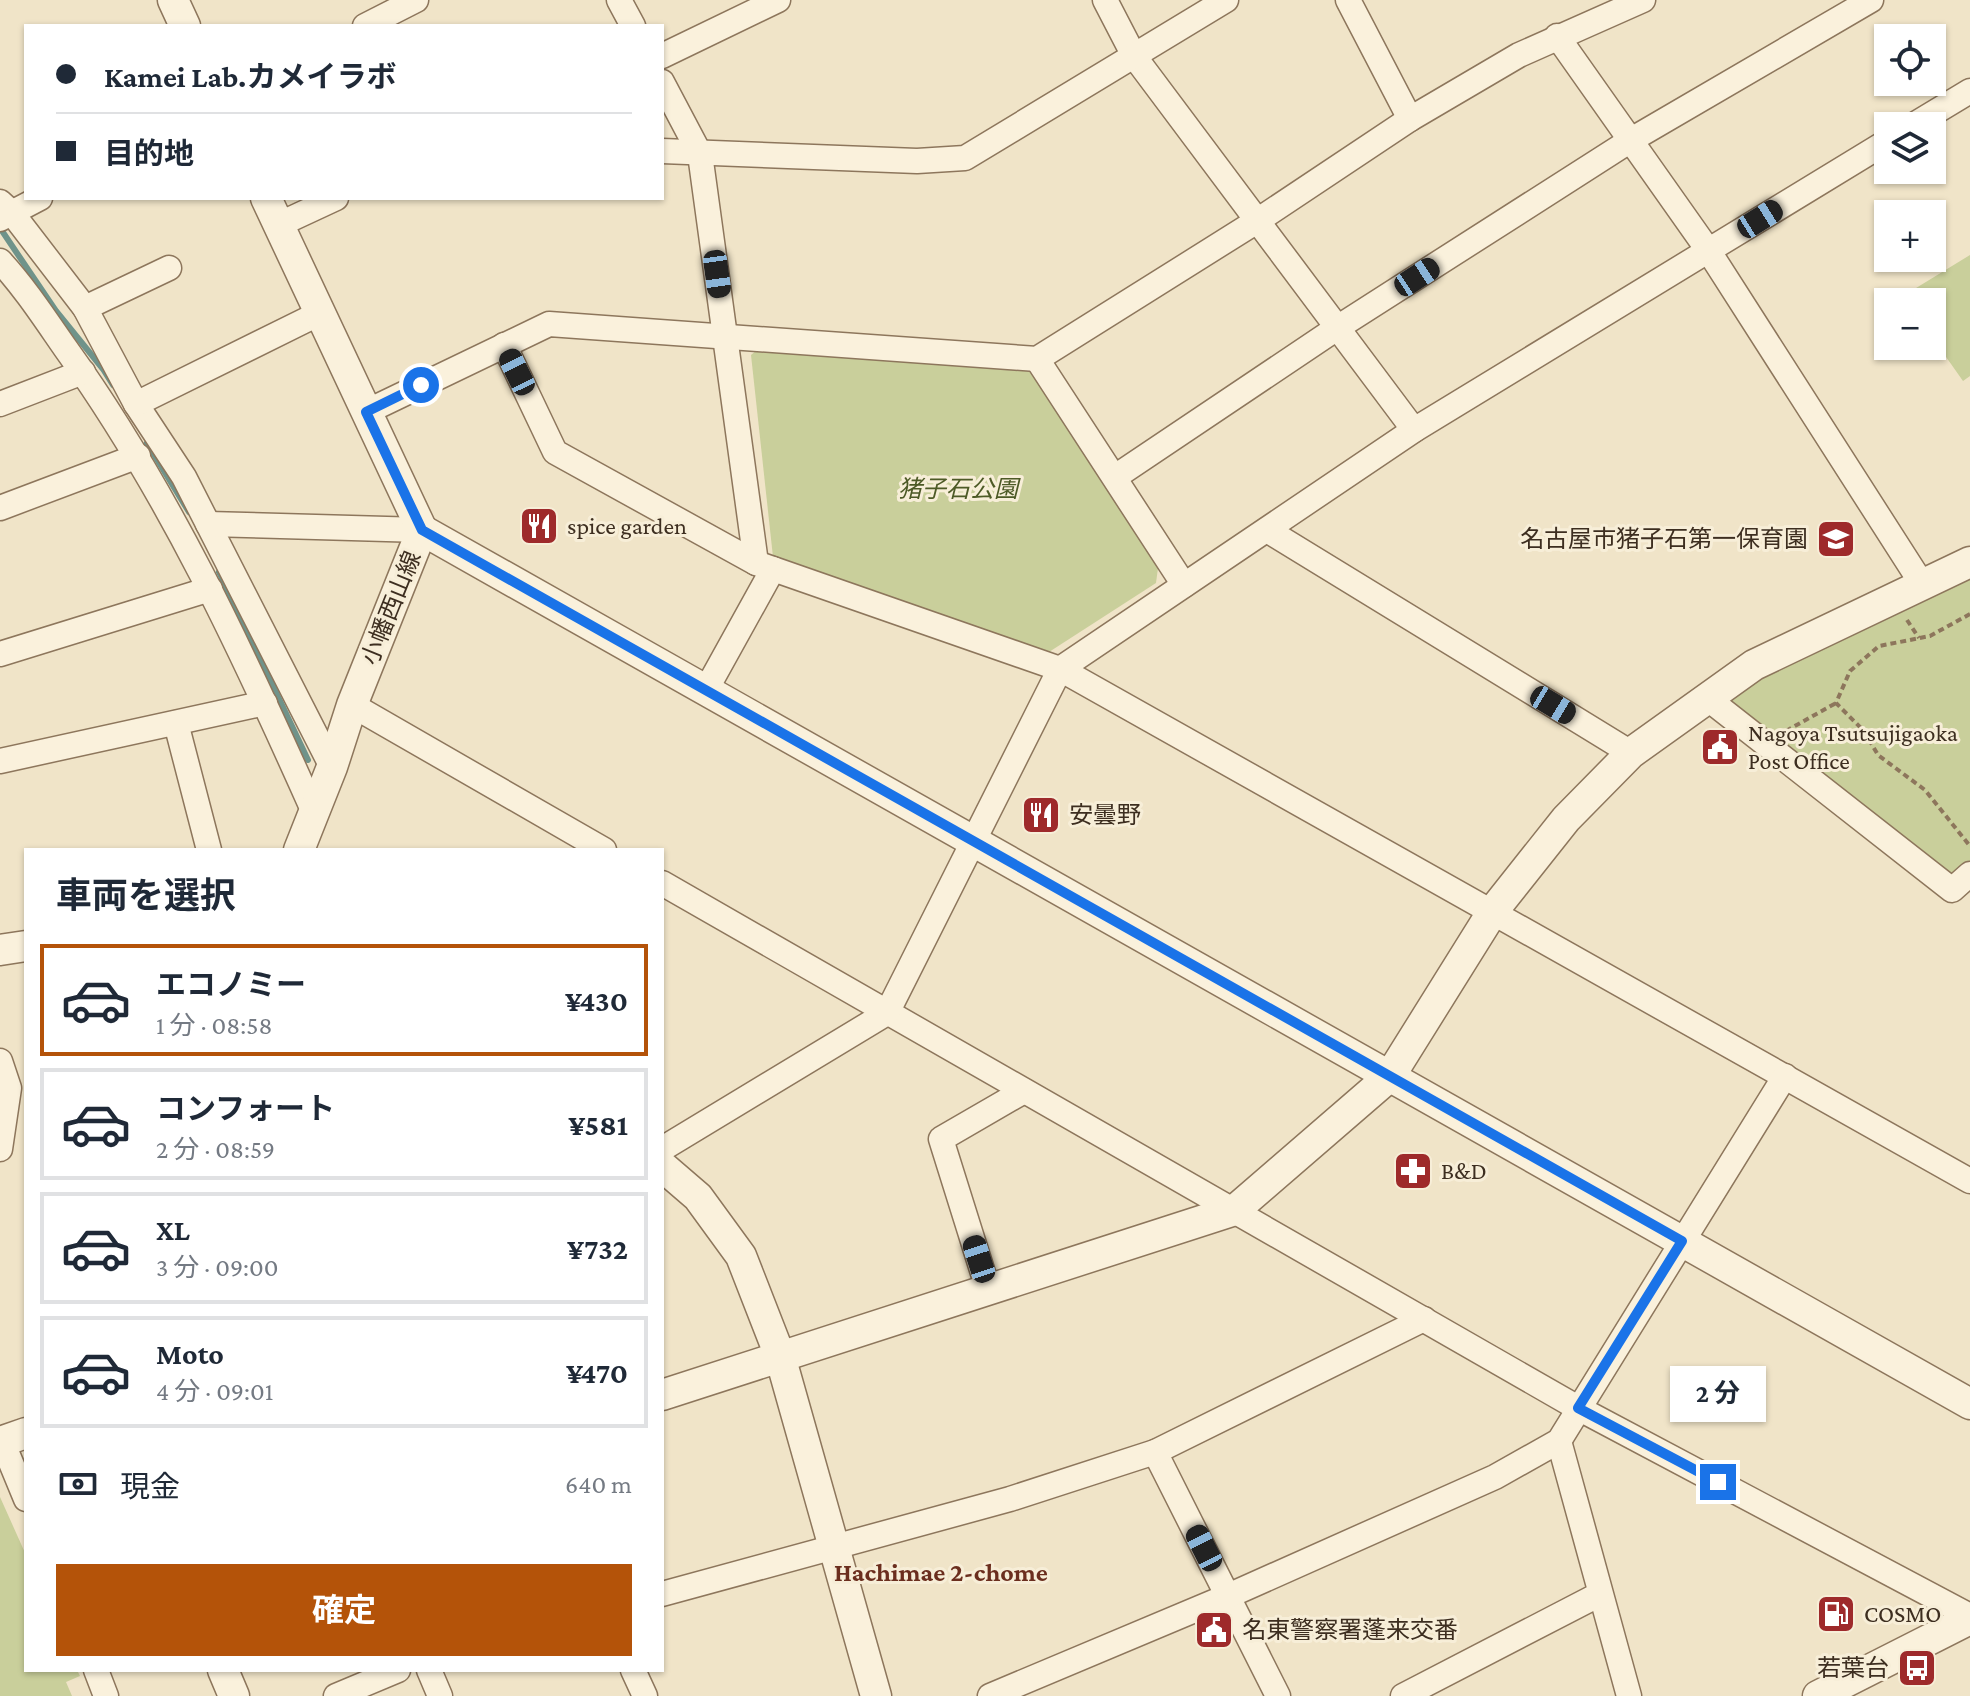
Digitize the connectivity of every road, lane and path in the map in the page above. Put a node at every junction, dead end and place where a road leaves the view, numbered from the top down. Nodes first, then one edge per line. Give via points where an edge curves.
1 (173, 0) edge
2 (416, 0) edge
3 (619, 0) edge
4 (778, 0) edge
5 (1105, 0) edge
6 (1226, 0) edge
7 (1348, 0) edge
8 (1871, 0) edge
9 (1630, 2) edge
10 (184, 24) edge
11 (369, 24) edge
12 (632, 24) edge
13 (1557, 36) junction
14 (664, 55) edge
15 (1134, 56) junction
16 (664, 86) edge
17 (1970, 91) edge
18 (1935, 112) edge
19 (1410, 119) junction
20 (1631, 140) junction
21 (1874, 149) edge
22 (664, 151) edge
23 (700, 154) junction
24 (35, 200) edge
25 (327, 200) edge
26 (4, 212) edge
27 (272, 212) edge
28 (1257, 221) junction
29 (1708, 250) junction
30 (0, 261) edge
31 (169, 268) dead end
32 (85, 308) junction
33 (320, 313) junction
34 (1337, 328) junction
35 (725, 335) junction
36 (504, 345) junction
37 (1037, 359) junction
38 (83, 372) junction
39 (0, 404) edge
40 (136, 404) junction
41 (366, 412) junction
42 (1414, 430) junction
43 (138, 456) junction
44 (1115, 477) junction
45 (0, 508) edge
46 (208, 524) junction
47 (422, 530) junction
48 (1267, 530) junction
49 (1970, 562) edge
50 (765, 566) junction
51 (1922, 584) junction
52 (1184, 585) junction
53 (210, 589) junction
54 (1970, 614) edge
55 (0, 654) edge
56 (1060, 669) junction
57 (706, 690) junction
58 (1707, 698) junction
59 (265, 703) junction
60 (1836, 703) junction
61 (352, 705) junction
62 (176, 723) junction
63 (1764, 743) junction
64 (1631, 753) junction
65 (0, 761) edge
66 (332, 767) junction
67 (313, 810) junction
68 (973, 841) junction
69 (1970, 846) edge
70 (208, 848) edge
71 (300, 848) edge
72 (601, 848) edge
73 (1970, 874) edge
74 (664, 884) edge
75 (1493, 911) junction
76 (24, 946) edge
77 (0, 950) edge
78 (887, 1013) junction
79 (0, 1061) edge
80 (1390, 1076) junction
81 (1785, 1076) junction
82 (1024, 1091) junction
83 (3, 1108) edge
84 (664, 1148) edge
85 (0, 1149) edge
86 (664, 1168) edge
87 (1970, 1181) edge
88 (1235, 1210) junction
89 (1682, 1241) junction
90 (988, 1289) junction
91 (1424, 1319) junction
92 (780, 1356) junction
93 (664, 1394) edge
94 (1970, 1404) edge
95 (1578, 1408) junction
96 (9, 1438) edge
97 (1559, 1441) junction
98 (1155, 1452) junction
99 (24, 1492) edge
100 (834, 1547) junction
101 (664, 1593) edge
102 (1600, 1594) junction
103 (1228, 1596) junction
104 (1970, 1617) edge
105 (97, 1672) edge
106 (224, 1672) edge
107 (393, 1672) edge
108 (430, 1672) edge
109 (634, 1672) edge
110 (106, 1696) edge
111 (234, 1696) edge
112 (336, 1696) edge
113 (440, 1696) edge
114 (645, 1696) edge
115 (876, 1696) edge
116 (990, 1696) edge
117 (1278, 1696) edge
118 (1403, 1696) edge
119 (1629, 1696) edge
120 (1818, 1696) edge

1 - 10 street
2 - 11 street
3 - 12 street
4 - 14 street
5 - 15 street
6 - 15 street
7 - 19 street
8 - 20 street
9 - 13 street
13 - 19 street
13 - 20 street
15 - 23 street via 965,158
15 - 28 street
16 - 23 street
17 - 18 street
19 - 28 street
20 - 29 street
20 - 34 street
21 - 29 street
22 - 23 street
23 - 35 street
24 - 26 street
25 - 27 street
26 - 32 street
27 - 33 street, 小幡西山線
28 - 34 street
28 - 37 street
29 - 42 street
29 - 51 street
30 - 38 street
31 - 32 street
32 - 40 street
33 - 40 street
33 - 41 street, 小幡西山線
34 - 42 street
34 - 44 street
35 - 36 street via 549,324
35 - 37 street
35 - 50 street
36 - 41 street
36 - 50 street via 555,452
37 - 44 street
38 - 39 street
38 - 43 street
40 - 46 street
41 - 47 street, 小幡西山線
42 - 48 street
43 - 45 street
43 - 53 street
44 - 52 street
46 - 47 street
46 - 66 street
47 - 57 street
47 - 61 street, 小幡西山線
48 - 52 street
48 - 64 street
49 - 51 street
50 - 56 street
50 - 57 street
51 - 58 street via 1754,665
52 - 56 street
53 - 55 street
53 - 59 street
54 - 60 path via 1930,636 1879,646 1850,671
56 - 68 street
56 - 75 street
57 - 68 street
58 - 63 street
58 - 64 street
59 - 62 street
59 - 67 street
60 - 63 path
60 - 69 path via 1864,731 1878,755 1925,790
61 - 66 street, 小幡西山線
61 - 72 street
62 - 65 street
62 - 70 street
63 - 73 street via 1952,890
64 - 75 street via 1566,819
66 - 67 street, 小幡西山線
67 - 71 street, 小幡西山線
68 - 78 street
68 - 80 street
74 - 78 street
75 - 80 street
75 - 81 street
76 - 77 street
78 - 82 street
78 - 84 street
79 - 83 street via 9,1088
80 - 88 street
80 - 89 street
81 - 87 street
81 - 89 street
82 - 88 street
82 - 90 street via 941,1139
83 - 85 street
86 - 92 street via 698,1197 741,1256
88 - 90 street
88 - 91 street
89 - 94 street
89 - 95 street
90 - 92 street
91 - 95 street
91 - 98 street
92 - 93 street
92 - 100 street
95 - 97 street
95 - 104 street
96 - 99 street
97 - 102 street
97 - 103 street via 1495,1477
98 - 100 street
98 - 103 street
100 - 101 street
100 - 115 street
102 - 118 street
102 - 119 street
103 - 116 street
103 - 117 street
104 - 120 street
105 - 110 street
106 - 111 street
107 - 112 street
108 - 113 street
109 - 114 street

